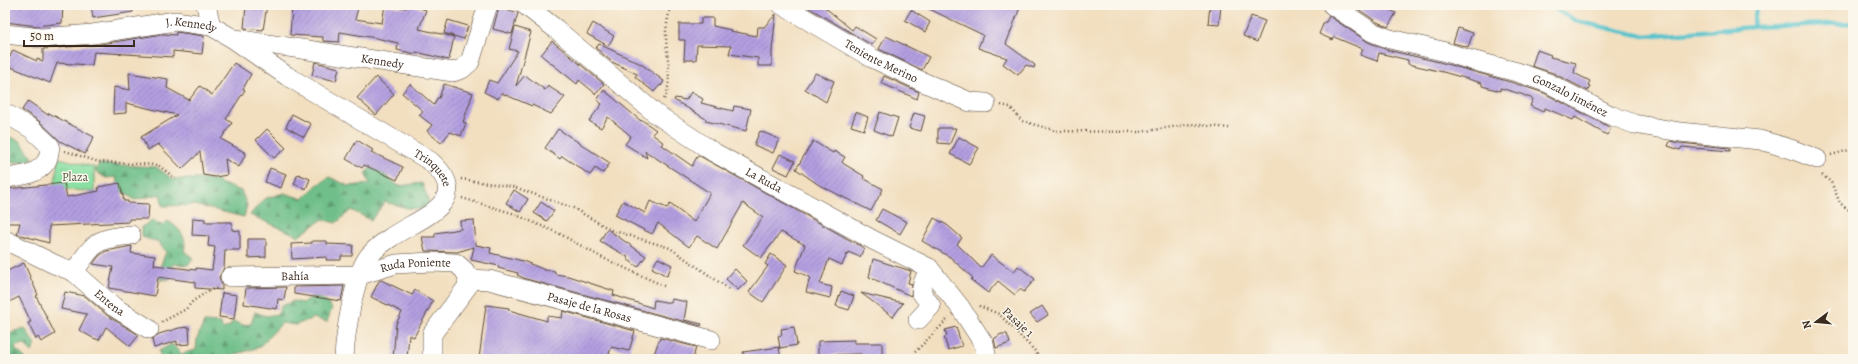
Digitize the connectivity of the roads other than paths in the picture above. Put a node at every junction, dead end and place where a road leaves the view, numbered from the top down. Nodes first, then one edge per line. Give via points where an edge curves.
1 (206, 5) edge
2 (488, 5) edge
3 (525, 5) edge
4 (782, 5) edge
5 (1332, 5) edge
6 (211, 26) junction
7 (5, 34) edge
8 (232, 38) junction
9 (986, 103) road end
10 (5, 113) edge
11 (1817, 160) road end
12 (5, 178) edge
13 (130, 235) dead end
14 (5, 240) edge
15 (930, 268) junction
16 (74, 272) junction
17 (360, 275) junction
18 (230, 277) road end
19 (468, 279) junction
20 (918, 320) dead end
21 (149, 328) road end
22 (711, 340) dead end
23 (344, 359) edge
24 (432, 359) edge
25 (987, 359) edge

1 - 6 street
2 - 8 street, Kennedy via 470,62 453,72
3 - 15 street, La Ruda via 656,114 715,153 873,240
4 - 9 street, Teniente Merino via 872,58 970,102
5 - 11 street, Gonzalo Jiménez via 1358,24 1384,36 1517,72 1548,83 1634,124 1680,132 1760,140
6 - 7 street, J. Kennedy via 175,21 93,34 48,38
6 - 8 street, J. Kennedy
8 - 17 street, Trinquete via 287,76 430,161 440,170 446,185 445,201 430,215 377,248 368,257
10 - 12 street via 32,129 50,146 47,161 37,171
13 - 16 street via 98,241
14 - 16 street, Entena
15 - 20 street via 921,292 931,306
15 - 25 street, La Ruda via 969,307 984,344
16 - 21 street, Entena via 114,307
17 - 18 street, Bahía
17 - 19 street, Ruda Poniente via 396,264 431,262 456,263 465,270
17 - 23 street, Trinquete via 351,307
19 - 22 street, Pasaje de la Rosas via 490,280
19 - 24 street, Ruda Poniente via 463,292 432,334

